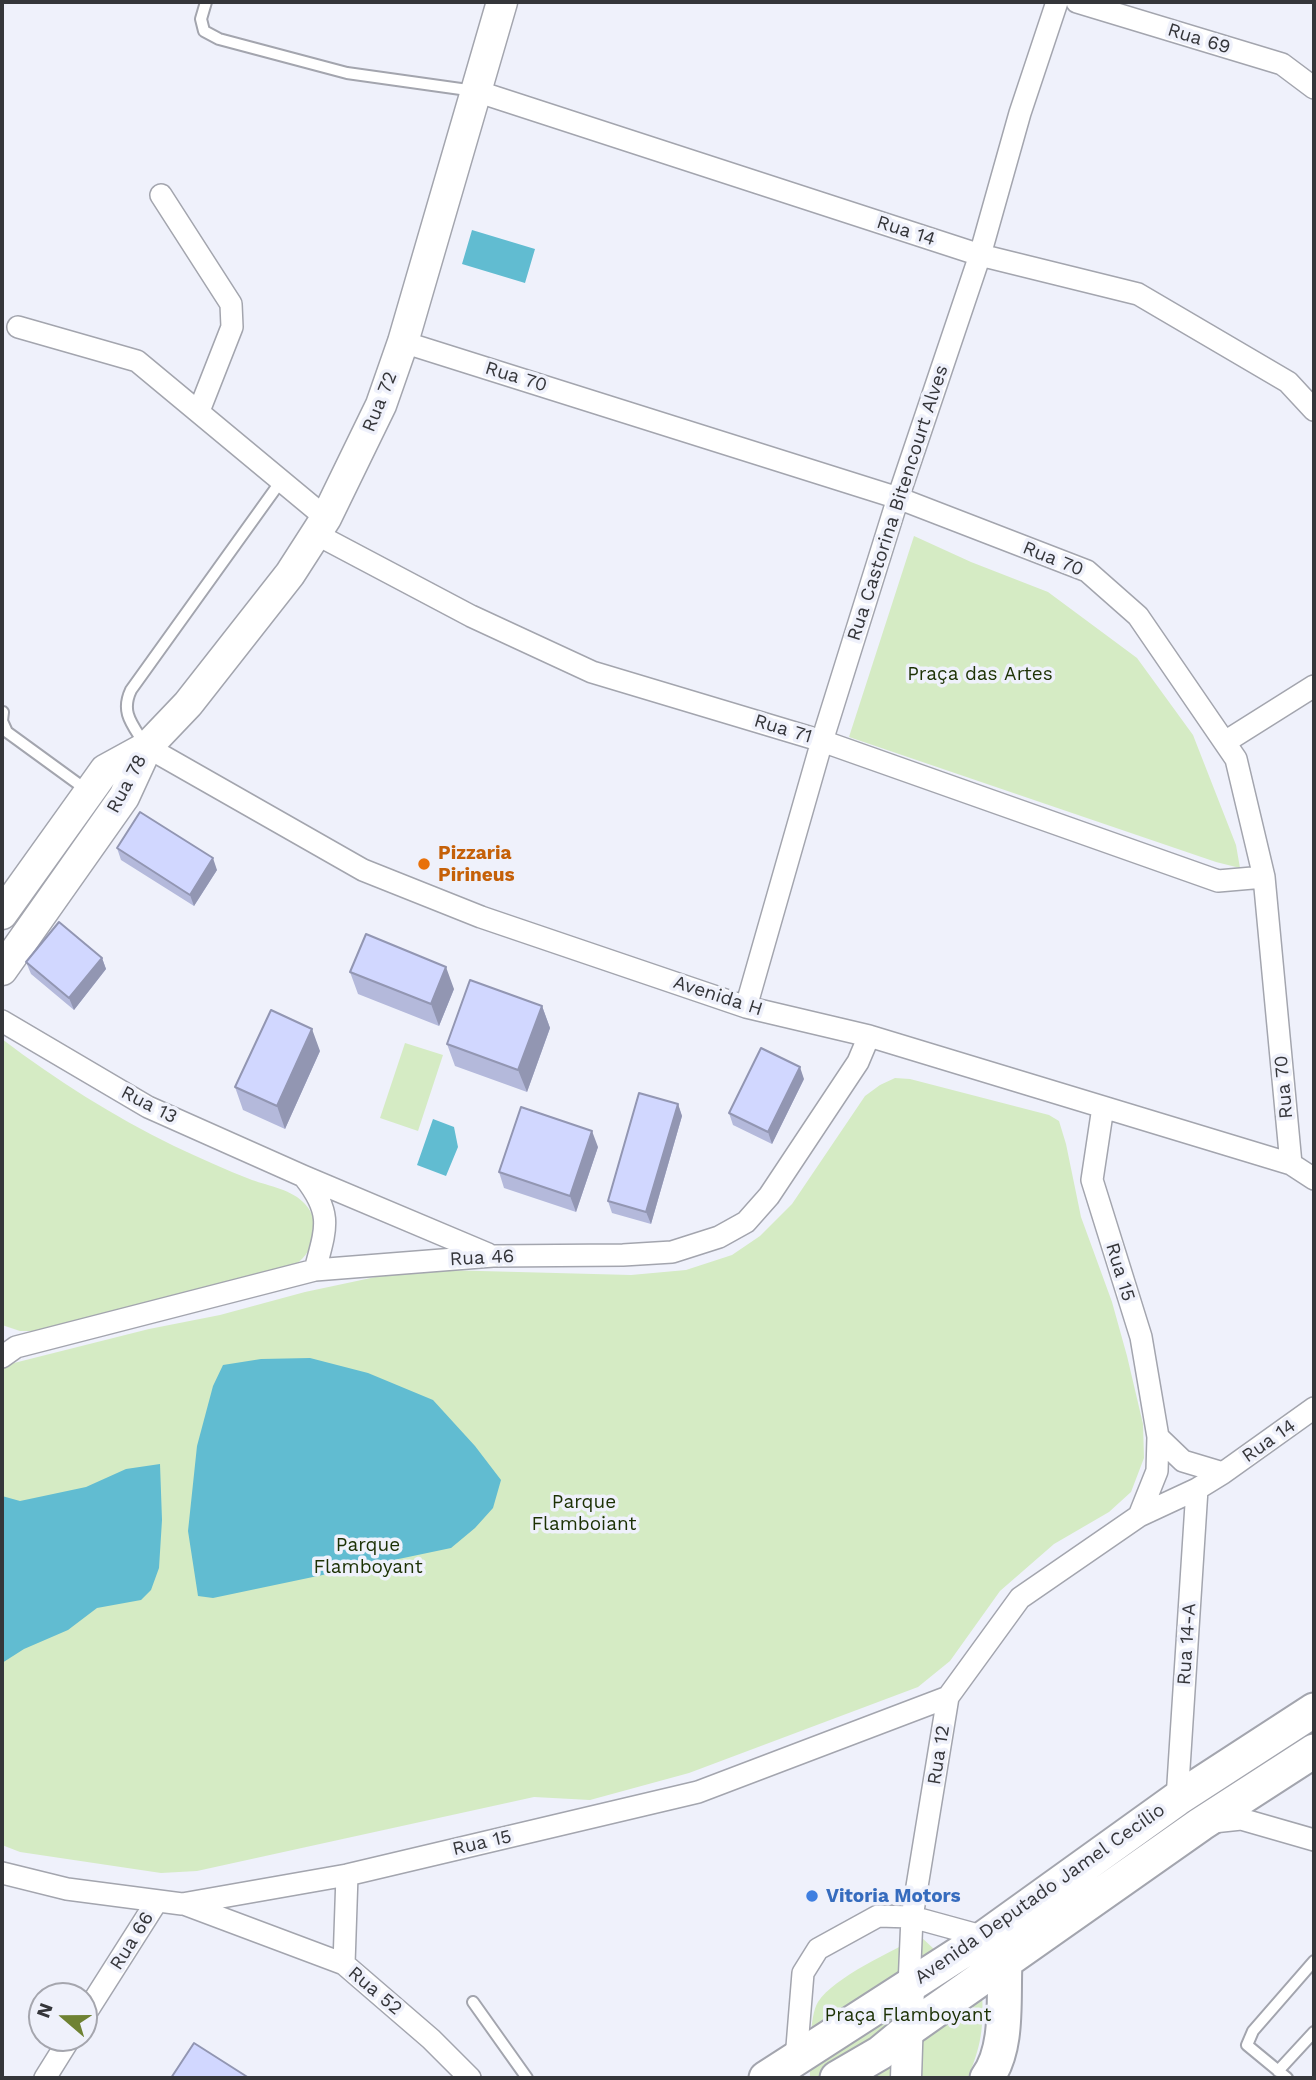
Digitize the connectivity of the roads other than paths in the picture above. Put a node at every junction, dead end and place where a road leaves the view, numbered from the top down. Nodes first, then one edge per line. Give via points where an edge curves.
1 (206, 2) edge
2 (502, 2) edge
3 (1057, 2) edge
4 (1077, 2) edge
5 (1282, 64) junction
6 (1314, 73) edge
7 (1314, 88) edge
8 (476, 91) junction
9 (161, 195) dead end
10 (980, 255) junction
11 (18, 327) dead end
12 (403, 341) junction
13 (1314, 410) edge
14 (199, 411) junction
15 (281, 481) junction
16 (898, 498) junction
17 (321, 526) junction
18 (1314, 686) edge
19 (3, 712) edge
20 (822, 741) junction
21 (1225, 742) junction
22 (147, 747) junction
23 (88, 791) junction
24 (1264, 877) junction
25 (2, 914) edge
26 (2, 970) edge
27 (746, 1007) junction
28 (2, 1021) edge
29 (869, 1036) junction
30 (1103, 1107) junction
31 (1291, 1164) junction
32 (303, 1176) junction
33 (1314, 1179) edge
34 (493, 1256) junction
35 (315, 1269) junction
36 (7, 1348) edge
37 (1314, 1408) edge
38 (1158, 1437) junction
39 (1223, 1473) junction
40 (1197, 1489) junction
41 (1139, 1516) junction
42 (948, 1697) junction
43 (1314, 1710) edge
44 (1314, 1751) edge
45 (1177, 1799) junction
46 (1201, 1824) junction
47 (1314, 1840) edge
48 (2, 1873) edge
49 (347, 1875) junction
50 (157, 1901) junction
51 (182, 1904) junction
52 (912, 1917) junction
53 (985, 1937) junction
54 (1314, 1961) edge
55 (1005, 1963) junction
56 (344, 1964) junction
57 (909, 1986) junction
58 (98, 1994) edge
59 (473, 2002) dead end
60 (862, 2016) junction
61 (908, 2030) junction
62 (1314, 2032) edge
63 (61, 2052) edge
64 (796, 2059) junction
65 (884, 2066) edge
66 (1282, 2074) edge
67 (45, 2078) edge
68 (470, 2078) edge
69 (527, 2078) edge
70 (766, 2078) edge
71 (837, 2078) edge
72 (906, 2078) edge
73 (987, 2078) edge

1 - 8 lane via 201,19 204,31 219,39 348,73
2 - 8 main road, Rua 72
3 - 10 street, Rua Castorina Bitencourt Alves
4 - 5 street, Rua 69
5 - 6 street
5 - 7 street, Rua 69
8 - 10 street, Rua 14
8 - 12 main road, Rua 72
9 - 14 street via 231,304 232,327
10 - 13 street, Rua 14 via 1138,294 1288,382
10 - 16 street, Rua Castorina Bitencourt Alves
11 - 14 street, Rua 71 via 138,360
12 - 16 street, Rua 70
12 - 17 main road, Rua 72 via 381,405
14 - 15 street, Rua 71
15 - 17 street, Rua 71
15 - 22 lane via 131,690 126,708
16 - 20 street, Rua Castorina Bitencourt Alves
16 - 21 street, Rua 70 via 1087,571 1138,616
17 - 20 street, Rua 71 via 471,615 592,672
17 - 22 main road, Rua 72 via 290,574 188,704
18 - 21 street
19 - 23 lane via 7,732
20 - 24 street, Rua 71 via 1218,881
20 - 27 street, Rua Castorina Bitencourt Alves
21 - 24 street, Rua 70 via 1236,759
22 - 23 main road, Rua 78 via 105,770
22 - 26 main road, Rua 78 via 124,797
22 - 27 street, Avenida H via 363,870 481,917
23 - 25 main road, Rua 78
24 - 31 street, Rua 70
27 - 29 street, Avenida H
28 - 32 street, Rua 13 via 148,1107
29 - 30 street, Avenida H
29 - 34 street, Rua 46 via 858,1062 777,1185 746,1222 719,1237 672,1252
30 - 31 street, Avenida H
30 - 38 street, Rua 15 via 1092,1180 1141,1338
31 - 33 street, Avenida H
32 - 34 street, Rua 13
32 - 35 street via 319,1197 326,1223
34 - 35 street, Rua 46
35 - 36 street, Rua 46
37 - 39 street, Rua 14
38 - 39 street via 1183,1461
38 - 41 street, Rua 15 via 1157,1471
39 - 40 street, Rua 14
40 - 41 street
40 - 45 street, Rua 14-A
41 - 42 street, Rua 12 via 1020,1598
42 - 49 street, Rua 15 via 698,1793
42 - 52 street, Rua 12
43 - 45 main road, Avenida Deputado Jamel Cecílio
44 - 46 main road, Avenida Deputado Jamel Cecílio
45 - 53 main road, Avenida Deputado Jamel Cecílio
46 - 47 street via 1241,1819
46 - 55 main road, Avenida Deputado Jamel Cecílio
48 - 50 street, Rua 15 via 67,1889
49 - 51 street, Rua 15
49 - 56 street
50 - 51 street, Rua 15
50 - 58 street, Rua 66
51 - 56 street, Rua 52
52 - 53 street
52 - 57 street, Rua 12
52 - 64 street via 878,1916 818,1949 803,1973
53 - 57 main road, Avenida Deputado Jamel Cecílio
54 - 66 lane via 1253,2031 1247,2045
55 - 61 main road, Avenida Deputado Jamel Cecílio
55 - 73 main road via 1001,2041 995,2067
56 - 68 street, Rua 52
57 - 60 main road, Avenida Deputado Jamel Cecílio
57 - 61 main road, Rua 12
59 - 69 lane
60 - 64 main road, Avenida Deputado Jamel Cecílio
60 - 65 main road
61 - 65 main road, Avenida Deputado Jamel Cecílio
61 - 72 main road, Rua 12
62 - 66 lane
63 - 67 street
64 - 70 main road, Avenida Deputado Jamel Cecílio
65 - 71 main road, Avenida Deputado Jamel Cecílio

